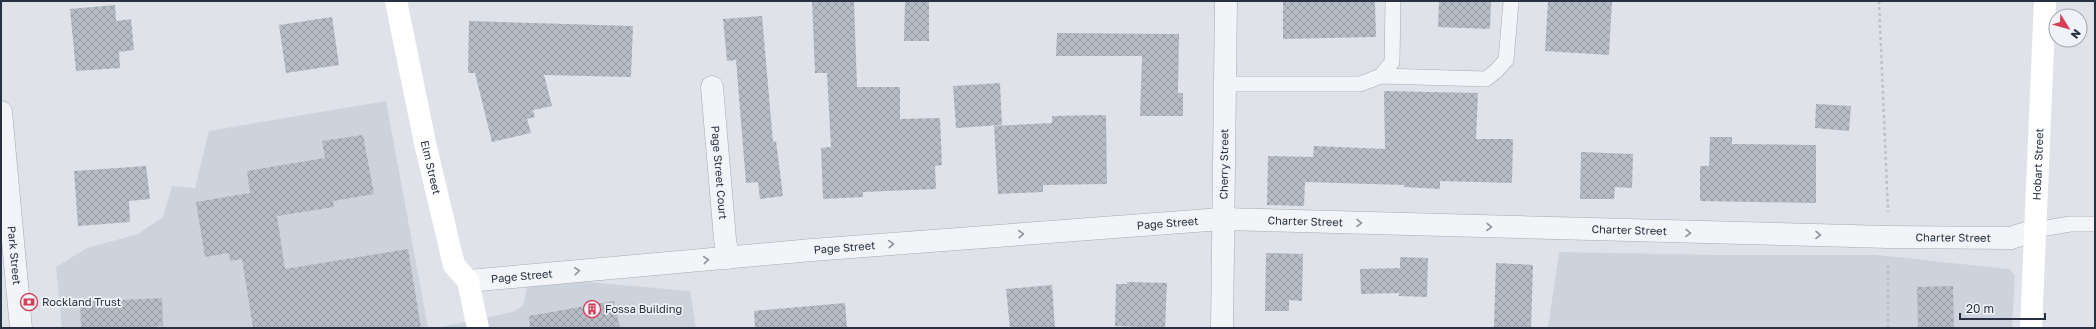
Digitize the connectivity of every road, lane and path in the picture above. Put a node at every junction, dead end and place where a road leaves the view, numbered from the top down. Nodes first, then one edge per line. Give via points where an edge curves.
1 (396, 1) edge
2 (1226, 1) edge
3 (1393, 1) edge
4 (1879, 1) edge
5 (2046, 1) edge
6 (1511, 2) dead end
7 (1381, 76) junction
8 (1224, 84) junction
9 (712, 87) dead end
10 (1, 112) edge
11 (1222, 219) junction
12 (2095, 224) edge
13 (2035, 230) junction
14 (1888, 237) junction
15 (728, 258) junction
16 (468, 281) junction
17 (9, 282) edge
18 (21, 328) edge
19 (478, 328) edge
20 (1222, 328) edge
21 (1888, 328) edge
22 (2031, 328) edge

1 - 16 main road, Elm Street via 425,143 454,265
2 - 8 street, Cherry Street
3 - 7 lane via 1392,62
4 - 14 path
5 - 13 main road, Hobart Street
6 - 7 lane via 1506,60 1486,79
7 - 8 lane via 1360,84
8 - 11 street, Cherry Street
9 - 15 street, Page Street Court
10 - 17 street, Park Street
11 -> 14 street, Charter Street
15 -> 11 street, Page Street
11 - 20 street, Cherry Street
12 - 13 lane via 2070,224
13 - 14 street, Charter Street via 2011,238
13 - 22 main road, Hobart Street
14 - 21 path
16 -> 15 street, Page Street
16 - 19 main road, Elm Street
17 - 18 street, Park Street

